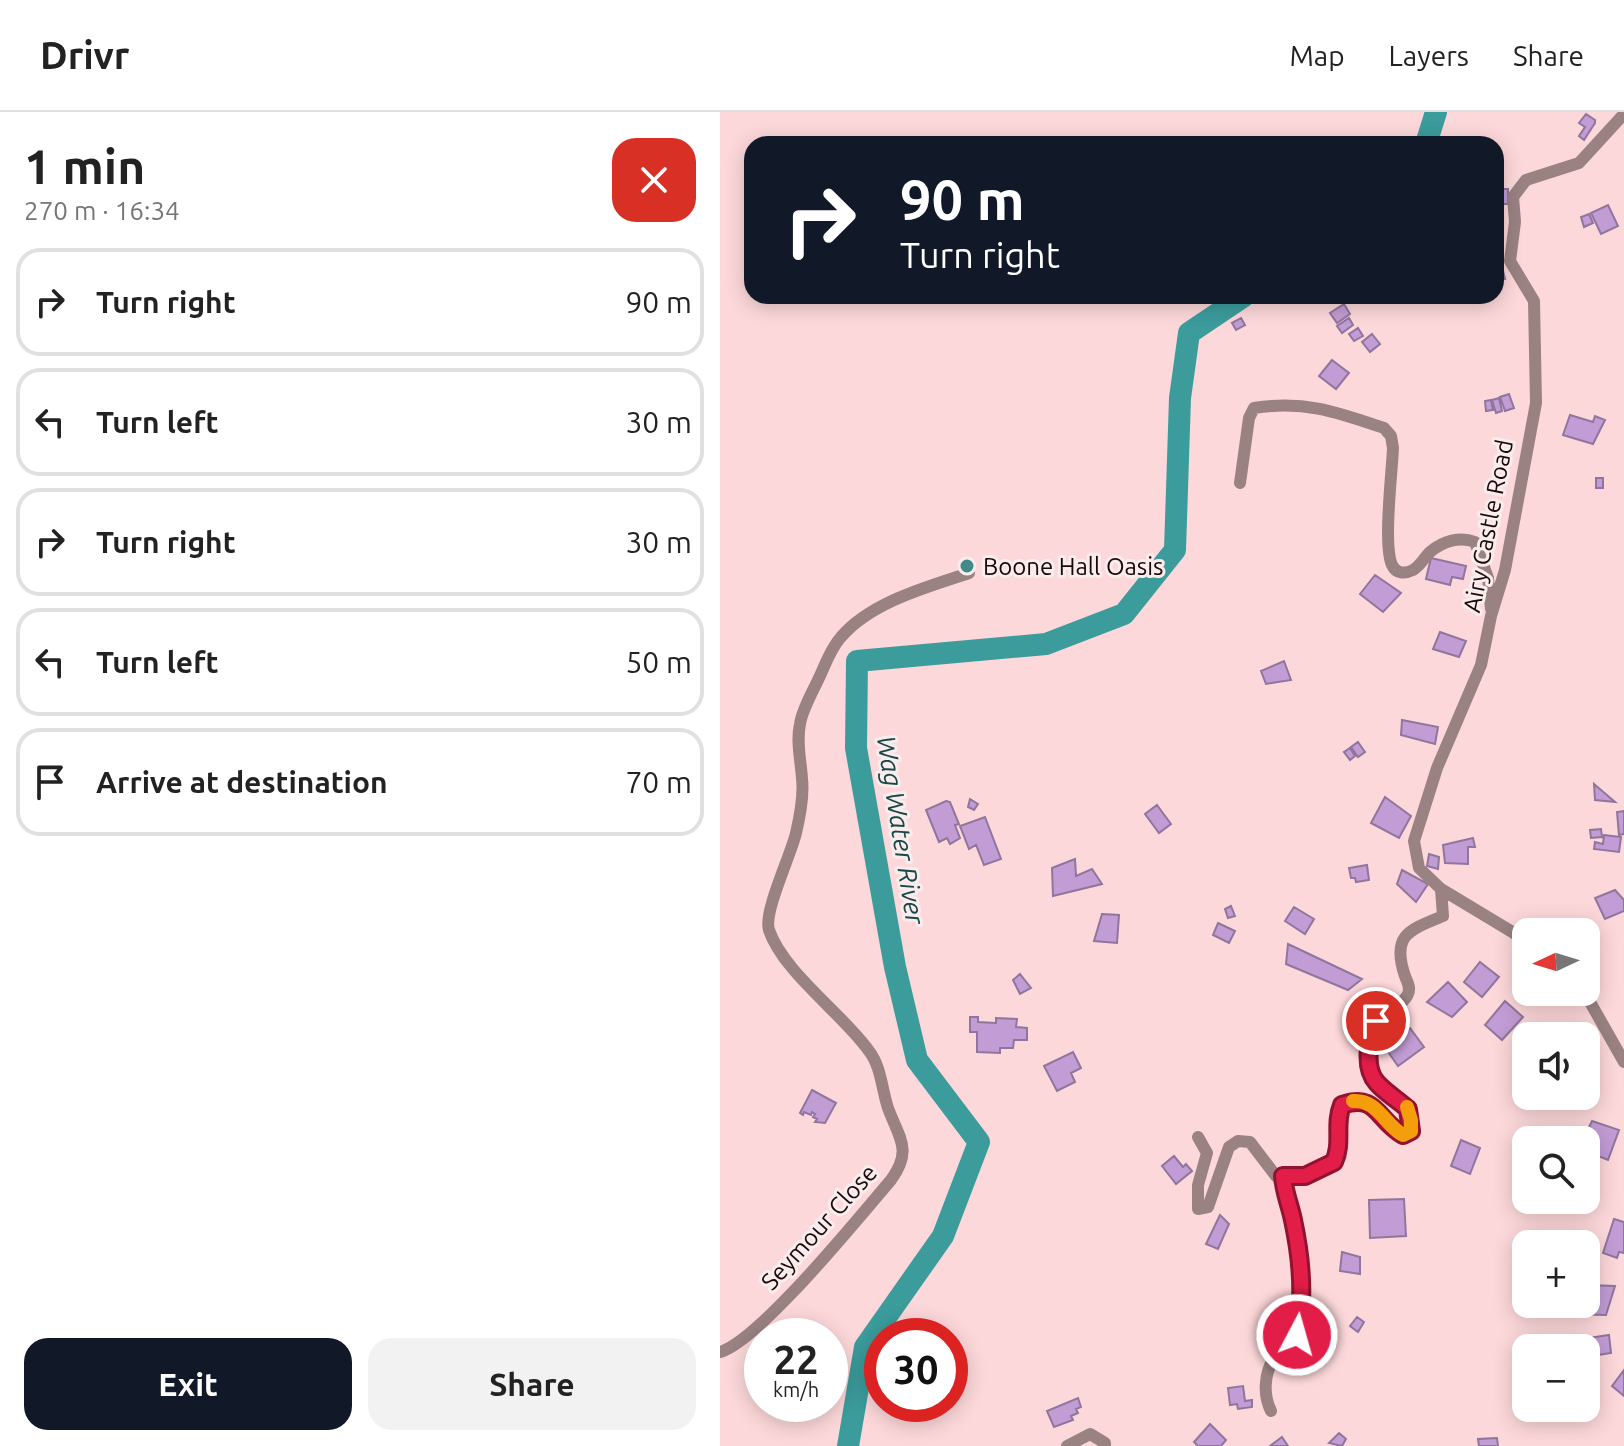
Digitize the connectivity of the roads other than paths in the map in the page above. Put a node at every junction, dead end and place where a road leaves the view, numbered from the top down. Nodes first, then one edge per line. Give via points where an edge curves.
1 (1624, 114) edge
2 (1240, 483) dead end
3 (969, 573) dead end
4 (1491, 616) junction
5 (1441, 889) junction
6 (1512, 932) edge
7 (1592, 1006) edge
8 (1624, 1062) edge
9 (1198, 1137) dead end
10 (1283, 1176) junction
11 (720, 1352) edge
12 (1271, 1411) dead end
13 (1067, 1446) edge
14 (1105, 1446) edge

1 - 4 street, Airy Castle Road via 1579,163 1526,180 1513,197 1510,261 1534,301 1536,403 1505,570
2 - 4 street via 1254,408 1320,407 1384,428 1393,448 1390,562 1401,573 1412,571 1451,540 1475,542 1488,578
3 - 11 street, Seymour Close via 907,595 840,638 800,724 799,819 768,925 800,977 872,1054 899,1133 901,1164 781,1303 731,1349
4 - 5 street, Airy Castle Road via 1481,665 1437,768 1414,841 1419,868
5 - 6 street, Airy Castle Road
5 - 10 street via 1443,916 1405,935 1400,943 1408,996 1376,1021 1369,1037 1375,1081 1408,1109 1411,1131 1403,1135 1393,1130 1372,1105 1358,1100 1342,1105 1340,1149 1334,1162 1305,1176
7 - 8 street
9 - 10 street via 1207,1153 1198,1209 1208,1207 1229,1147 1238,1141 1250,1142 1276,1176
10 - 12 street via 1297,1238 1302,1311 1297,1335 1274,1358 1267,1378 1264,1398
13 - 14 street via 1090,1434

